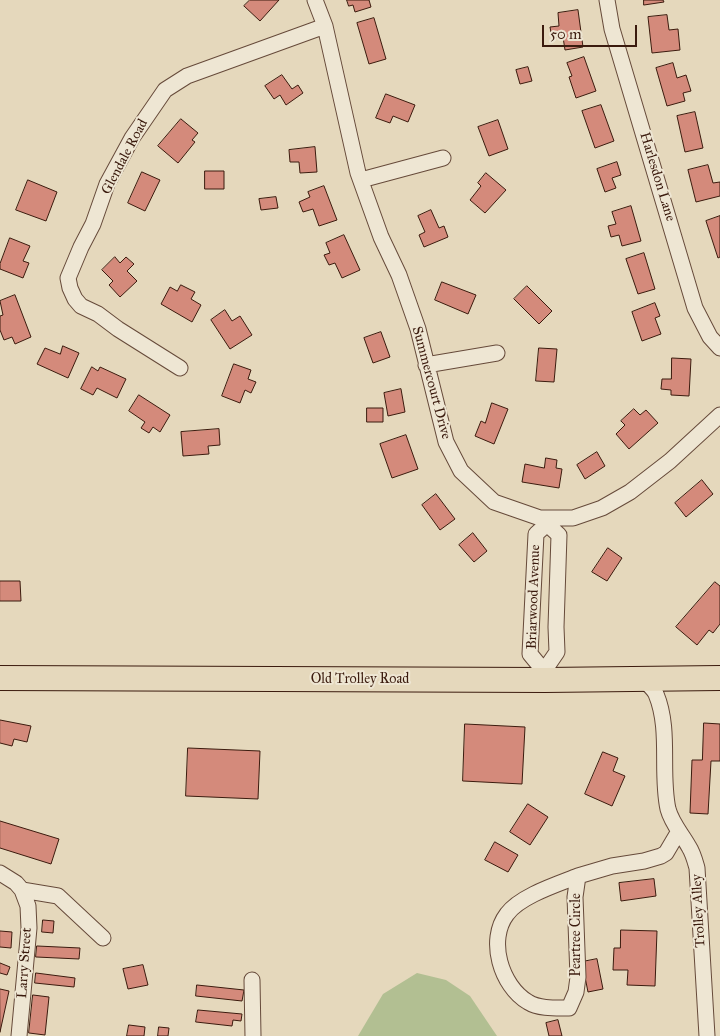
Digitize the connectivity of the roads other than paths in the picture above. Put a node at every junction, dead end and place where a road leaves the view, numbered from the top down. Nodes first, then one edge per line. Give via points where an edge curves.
1 (315, 0) edge
2 (608, 0) edge
3 (325, 26) junction
4 (443, 158) dead end
5 (361, 180) junction
6 (720, 348) edge
7 (497, 353) dead end
8 (426, 365) junction
9 (180, 368) dead end
10 (720, 415) edge
11 (548, 521) junction
12 (545, 675) junction
13 (0, 678) edge
14 (720, 678) edge
15 (643, 680) junction
16 (679, 831) junction
17 (0, 873) edge
18 (578, 876) junction
19 (22, 890) junction
20 (102, 938) dead end
21 (252, 980) dead end
22 (19, 1036) edge
23 (253, 1036) edge
24 (706, 1036) edge

1 - 3 street, Summercourt Drive
2 - 6 street, Harlesdon Lane via 612,29 695,308 710,337
3 - 5 street, Summercourt Drive
3 - 9 street, Glendale Road via 187,76 165,90 132,138 107,184 68,278 75,299 81,306
4 - 5 street
5 - 8 street, Summercourt Drive via 418,329
7 - 8 street
8 - 11 street, Summercourt Drive via 446,442 461,471 494,502
10 - 11 street, Summercourt Drive via 630,492 602,508 573,518
11 - 12 street, Briarwood Avenue via 559,535 557,652
11 - 12 street, Briarwood Avenue via 536,534 530,654
12 - 13 main road, Old Trolley Road
12 - 15 main road, Old Trolley Road
14 - 15 main road, Old Trolley Road
15 - 16 street, Trolley Alley via 656,693 660,706 666,792 669,811
16 - 18 street, Peartree Circle via 661,856
16 - 24 street, Trolley Alley via 697,868
17 - 19 street
18 - 18 street, Peartree Circle via 575,897 576,992 569,1008 547,1008 529,1003 512,988 502,968 498,937 502,923 508,913 526,900
19 - 20 street via 58,896
19 - 22 street, Larry Street via 28,906 29,928
21 - 23 street

